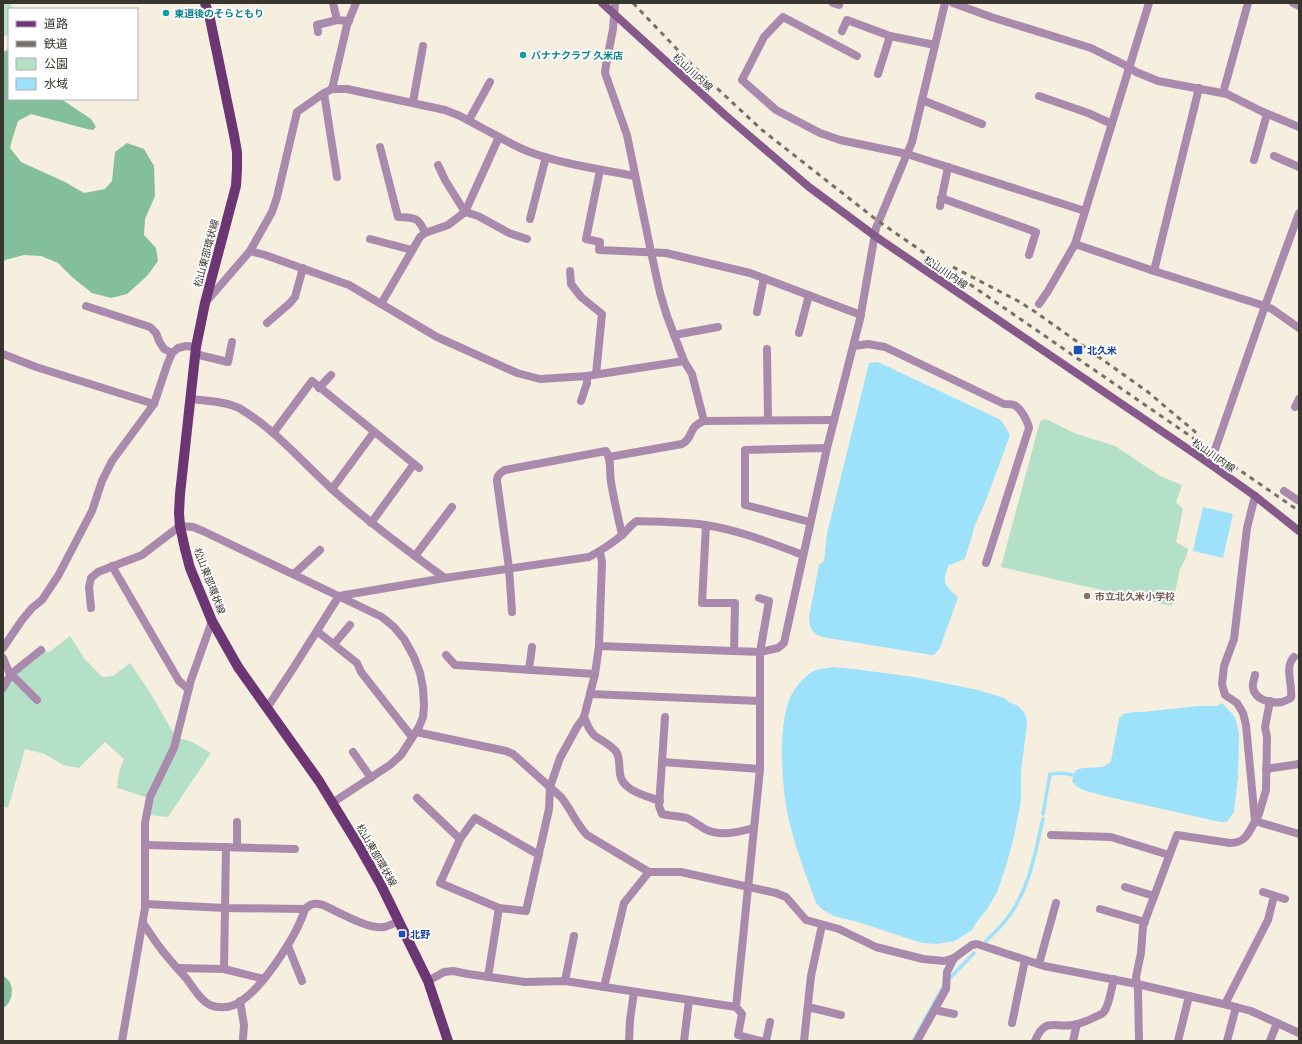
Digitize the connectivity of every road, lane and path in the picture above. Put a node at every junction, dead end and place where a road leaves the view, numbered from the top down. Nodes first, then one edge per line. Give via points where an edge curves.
1 (205, 3) edge
2 (333, 3) edge
3 (356, 3) edge
4 (602, 3) edge
5 (615, 3) edge
6 (945, 3) edge
7 (953, 3) edge
8 (1149, 3) edge
9 (1248, 3) edge
10 (1293, 3) edge
11 (1299, 6) edge
12 (614, 15) junction
13 (337, 20) junction
14 (349, 21) junction
15 (842, 31) dead end
16 (318, 32) dead end
17 (890, 36) junction
18 (935, 45) junction
19 (423, 46) dead end
20 (857, 56) dead end
21 (1129, 67) junction
22 (878, 74) dead end
23 (490, 82) dead end
24 (1199, 88) junction
25 (328, 91) junction
26 (1223, 93) junction
27 (1039, 96) dead end
28 (922, 100) junction
29 (413, 102) junction
30 (1267, 114) junction
31 (469, 120) junction
32 (982, 124) dead end
33 (1112, 124) junction
34 (1299, 127) edge
35 (499, 137) junction
36 (380, 147) dead end
37 (907, 154) junction
38 (1274, 156) dead end
39 (546, 158) junction
40 (1254, 160) dead end
41 (438, 165) dead end
42 (1299, 167) edge
43 (948, 168) junction
44 (600, 170) junction
45 (635, 176) junction
46 (337, 177) dead end
47 (1085, 211) junction
48 (465, 212) junction
49 (1299, 212) edge
50 (530, 219) dead end
51 (425, 233) junction
52 (875, 236) junction
53 (370, 239) dead end
54 (526, 239) dead end
55 (1075, 244) junction
56 (412, 250) junction
57 (250, 251) junction
58 (651, 252) junction
59 (1029, 255) dead end
60 (303, 268) junction
61 (570, 271) dead end
62 (1154, 271) junction
63 (764, 278) junction
64 (808, 295) junction
65 (205, 303) junction
66 (381, 304) junction
67 (1040, 304) dead end
68 (86, 306) dead end
69 (1265, 306) junction
70 (757, 312) dead end
71 (861, 315) junction
72 (267, 323) dead end
73 (718, 327) dead end
74 (1299, 328) edge
75 (799, 333) dead end
76 (674, 335) junction
77 (232, 342) dead end
78 (854, 346) junction
79 (767, 349) dead end
80 (196, 350) junction
81 (172, 353) junction
82 (3, 354) edge
83 (684, 361) junction
84 (596, 374) junction
85 (331, 375) dead end
86 (587, 376) junction
87 (319, 388) junction
88 (191, 399) junction
89 (581, 401) dead end
90 (154, 404) junction
91 (768, 420) junction
92 (834, 420) junction
93 (704, 421) junction
94 (274, 432) junction
95 (374, 432) junction
96 (827, 448) junction
97 (609, 457) junction
98 (1210, 464) junction
99 (332, 489) junction
100 (1284, 491) dead end
101 (1255, 496) junction
102 (1299, 501) edge
103 (452, 508) dead end
104 (810, 522) junction
105 (371, 523) junction
106 (706, 525) junction
107 (180, 526) junction
108 (1299, 531) edge
109 (622, 535) junction
110 (320, 550) dead end
111 (600, 552) junction
112 (803, 555) junction
113 (415, 556) junction
114 (986, 562) dead end
115 (112, 566) junction
116 (509, 568) junction
117 (294, 574) junction
118 (445, 578) junction
119 (339, 596) junction
120 (759, 598) dead end
121 (91, 608) dead end
122 (512, 612) dead end
123 (212, 621) junction
124 (350, 625) dead end
125 (317, 631) junction
126 (334, 644) junction
127 (599, 646) junction
128 (532, 647) dead end
129 (3, 648) edge
130 (41, 650) dead end
131 (734, 651) junction
132 (760, 652) junction
133 (446, 655) dead end
134 (1294, 657) dead end
135 (3, 658) edge
136 (529, 670) junction
137 (11, 674) junction
138 (595, 674) junction
139 (1255, 675) dead end
140 (3, 688) edge
141 (188, 689) junction
142 (590, 694) junction
143 (37, 700) dead end
144 (760, 701) junction
145 (1270, 701) junction
146 (267, 708) junction
147 (665, 716) dead end
148 (584, 717) junction
149 (414, 734) junction
150 (353, 752) dead end
151 (662, 762) junction
152 (1299, 764) edge
153 (760, 769) junction
154 (1266, 769) junction
155 (371, 778) junction
156 (550, 787) junction
157 (417, 798) dead end
158 (660, 801) junction
159 (332, 803) junction
160 (1255, 821) junction
161 (237, 822) dead end
162 (754, 828) junction
163 (1299, 834) edge
164 (1051, 836) dead end
165 (460, 838) junction
166 (145, 845) junction
167 (226, 847) junction
168 (237, 848) junction
169 (295, 849) dead end
170 (539, 854) junction
171 (1169, 855) junction
172 (649, 872) junction
173 (748, 886) junction
174 (1125, 887) dead end
175 (1262, 892) dead end
176 (1154, 896) junction
177 (1274, 896) junction
178 (1285, 899) dead end
179 (1056, 903) dead end
180 (145, 904) junction
181 (225, 908) junction
182 (499, 908) junction
183 (305, 909) junction
184 (1100, 910) dead end
185 (399, 921) junction
186 (1145, 922) junction
187 (143, 923) junction
188 (822, 925) junction
189 (574, 936) dead end
190 (288, 946) junction
191 (954, 958) junction
192 (1025, 960) junction
193 (1039, 964) junction
194 (178, 968) junction
195 (224, 969) junction
196 (488, 977) junction
197 (264, 979) junction
198 (1114, 979) junction
199 (302, 981) dead end
200 (428, 981) junction
201 (565, 981) junction
202 (1137, 984) junction
203 (604, 987) junction
204 (634, 992) junction
205 (1189, 996) junction
206 (689, 1000) junction
207 (240, 1001) junction
208 (1225, 1004) junction
209 (736, 1007) junction
210 (808, 1007) junction
211 (1236, 1007) junction
212 (935, 1010) junction
213 (954, 1014) dead end
214 (841, 1015) dead end
215 (770, 1022) dead end
216 (1012, 1023) dead end
217 (1277, 1023) junction
218 (1077, 1024) junction
219 (1299, 1033) edge
220 (243, 1038) dead end
221 (122, 1041) edge
222 (448, 1041) edge
223 (629, 1041) edge
224 (684, 1041) edge
225 (762, 1041) edge
226 (766, 1041) edge
227 (804, 1041) edge
228 (917, 1041) edge
229 (1035, 1041) edge
230 (1073, 1041) edge
231 (1139, 1041) edge
232 (1178, 1041) edge
233 (1227, 1041) edge
234 (1270, 1041) edge

1 - 65 main road, 松山東部環状線 via 234,135 238,168 236,186
2 - 13 street
3 - 14 street
4 - 12 main road, 松山川内線
5 - 12 street
6 - 18 street
7 - 21 street via 1091,48
8 - 21 street
9 - 26 street
10 - 11 street
12 - 45 street via 605,73 627,134
12 - 52 main road, 松山川内線 via 769,153
13 - 14 street
13 - 16 street via 317,25
14 - 25 street
15 - 17 street via 846,20
17 - 18 street
17 - 22 street
18 - 28 street
19 - 29 street
20 - 37 street via 783,17 764,37 742,80 776,110 820,133 840,140
21 - 24 street via 1158,81
21 - 33 street
23 - 31 street
24 - 26 street
24 - 62 street
25 - 29 street via 347,90
25 - 46 street
25 - 57 street via 297,112 272,212
26 - 30 street
27 - 33 street
28 - 32 street
28 - 37 street
29 - 31 street via 445,110
30 - 34 street
30 - 40 street
31 - 35 street
33 - 47 street
35 - 39 street
35 - 48 street
36 - 51 street via 398,217 415,219 420,222
37 - 43 street
37 - 52 street via 878,221
38 - 42 street
39 - 44 street
39 - 50 street
41 - 48 street
43 - 47 street
43 - 59 street via 941,202 1036,232
44 - 45 street
44 - 58 street via 586,239 600,242 600,250
45 - 58 street
47 - 55 street
48 - 51 street via 448,225
48 - 54 street
49 - 69 street
51 - 56 street
52 - 71 street
52 - 98 main road, 松山川内線
53 - 56 street
55 - 62 street
55 - 67 street
56 - 66 street
57 - 60 street
57 - 65 street
58 - 63 street via 666,253
58 - 76 street via 660,293
60 - 66 street via 349,285
60 - 72 street via 295,297
61 - 84 street via 571,284 581,297 602,314
62 - 69 street
63 - 64 street
63 - 70 street
64 - 71 street
64 - 75 street
65 - 80 main road, 松山東部環状線
66 - 86 street via 437,337 517,373 540,379
68 - 81 street via 150,327 164,349
69 - 74 street
69 - 98 street
71 - 78 street
73 - 76 street
76 - 83 street
77 - 80 street via 228,362
78 - 92 street
78 - 114 street via 868,344 885,347 1004,404 1013,404 1018,407 1028,423 1029,428
79 - 91 street
80 - 81 street via 186,346
80 - 88 main road, 松山東部環状線
81 - 90 street
82 - 90 street
83 - 84 street
83 - 93 street via 692,374
84 - 86 street
85 - 87 street
86 - 89 street
87 - 94 street via 312,381
87 - 95 street
88 - 94 street via 237,408
88 - 107 main road, 松山東部環状線 via 180,494
90 - 129 street via 112,461 102,481 92,512 58,576
91 - 92 street
91 - 93 street
92 - 96 street
93 - 97 street via 697,424 682,444
94 - 99 street
95 - 99 street
95 - 105 street via 416,466
96 - 104 street
96 - 104 street via 745,450 745,505
97 - 109 street
97 - 116 street via 606,451 500,472 497,481
98 - 101 main road, 松山川内線
99 - 105 street
100 - 102 street
101 - 108 main road, 松山川内線
101 - 160 street via 1247,528 1234,640 1224,666 1222,684 1226,695 1237,703 1243,713 1246,725
103 - 113 street
104 - 112 street
105 - 113 street
106 - 109 street via 637,521
106 - 112 street via 741,533
106 - 131 street via 702,602 735,603
107 - 115 street via 142,555
107 - 117 street via 203,530
107 - 123 main road, 松山東部環状線 via 190,568
109 - 111 street
110 - 117 street
111 - 116 street via 589,557
111 - 127 street via 602,562
112 - 132 street via 784,643 778,648
113 - 118 street
115 - 121 street via 91,578
115 - 141 street via 179,681
116 - 118 street
116 - 122 street
117 - 119 street
118 - 119 street
119 - 125 street
119 - 149 street via 382,617 404,639 414,657 420,673 424,706 419,727
120 - 132 street via 769,601
123 - 141 street
123 - 146 main road, 松山東部環状線 via 238,667
124 - 126 street
125 - 126 street
125 - 146 street
126 - 149 street via 358,663 361,672
127 - 131 street
127 - 138 street
128 - 136 street
130 - 137 street
131 - 132 street
132 - 144 street
133 - 136 street via 454,665
134 - 145 street via 1289,668 1291,698 1282,702
135 - 137 street
136 - 138 street
137 - 140 street
137 - 143 street
138 - 142 street
139 - 145 street via 1252,686 1254,693 1258,698
141 - 166 street via 174,748 150,797
142 - 144 street
142 - 148 street
144 - 153 street
145 - 154 street via 1265,727
146 - 159 main road, 松山東部環状線
147 - 151 street
148 - 156 street via 560,758
148 - 158 street via 593,735 617,753 620,777 624,783 630,789
149 - 155 street via 401,755
149 - 156 street via 506,751 513,754
150 - 155 street
151 - 153 street
151 - 158 street
152 - 154 street
153 - 162 street
154 - 160 street via 1266,790
155 - 159 street
156 - 170 street via 549,809
156 - 172 street via 566,803 580,828 587,835
157 - 165 street
158 - 162 street via 662,814 688,818 708,830 724,833
159 - 185 main road, 松山東部環状線 via 360,848
160 - 163 street
160 - 171 street via 1248,834 1238,843 1177,835
161 - 168 street
162 - 173 street
164 - 171 street via 1111,837
165 - 170 street via 475,818
165 - 182 street via 440,883
166 - 167 street
166 - 180 street
167 - 168 street
167 - 181 street
168 - 169 street
170 - 182 street via 526,911
171 - 176 street
172 - 173 street via 681,872
172 - 203 street via 624,903
173 - 188 street via 786,896 806,920
173 - 209 street
174 - 176 street
175 - 177 street
176 - 186 street
177 - 178 street
177 - 208 street via 1268,920
179 - 193 street
180 - 181 street
180 - 187 street
181 - 183 street
181 - 195 street
182 - 196 street
183 - 185 street via 316,903 374,926 384,927
183 - 190 street
184 - 186 street
185 - 200 main road, 松山東部環状線
186 - 202 street
187 - 194 street
187 - 221 street
188 - 191 street via 843,931 876,947 915,957 940,961
188 - 210 street via 811,976
189 - 201 street
190 - 197 street
190 - 199 street
191 - 192 street via 972,945 978,944
191 - 212 street via 947,972 946,989
192 - 193 street
192 - 216 street
193 - 198 street
194 - 195 street
194 - 207 street via 201,998 209,1004 224,1008
195 - 197 street
196 - 200 street via 453,970
196 - 201 street via 525,982
197 - 207 street
198 - 202 street
198 - 218 street via 1103,1014
200 - 222 main road, 松山東部環状線
201 - 203 street
202 - 205 street
202 - 231 street
203 - 204 street
204 - 206 street
204 - 223 street
205 - 208 street
205 - 232 street
206 - 209 street
206 - 224 street
207 - 220 street via 244,1025
208 - 211 street
209 - 225 street via 742,1014 738,1035
210 - 214 street
210 - 227 street
211 - 217 street
211 - 233 street
212 - 213 street
212 - 228 street
215 - 226 street
217 - 219 street
217 - 234 street
218 - 229 street via 1045,1026
218 - 230 street

